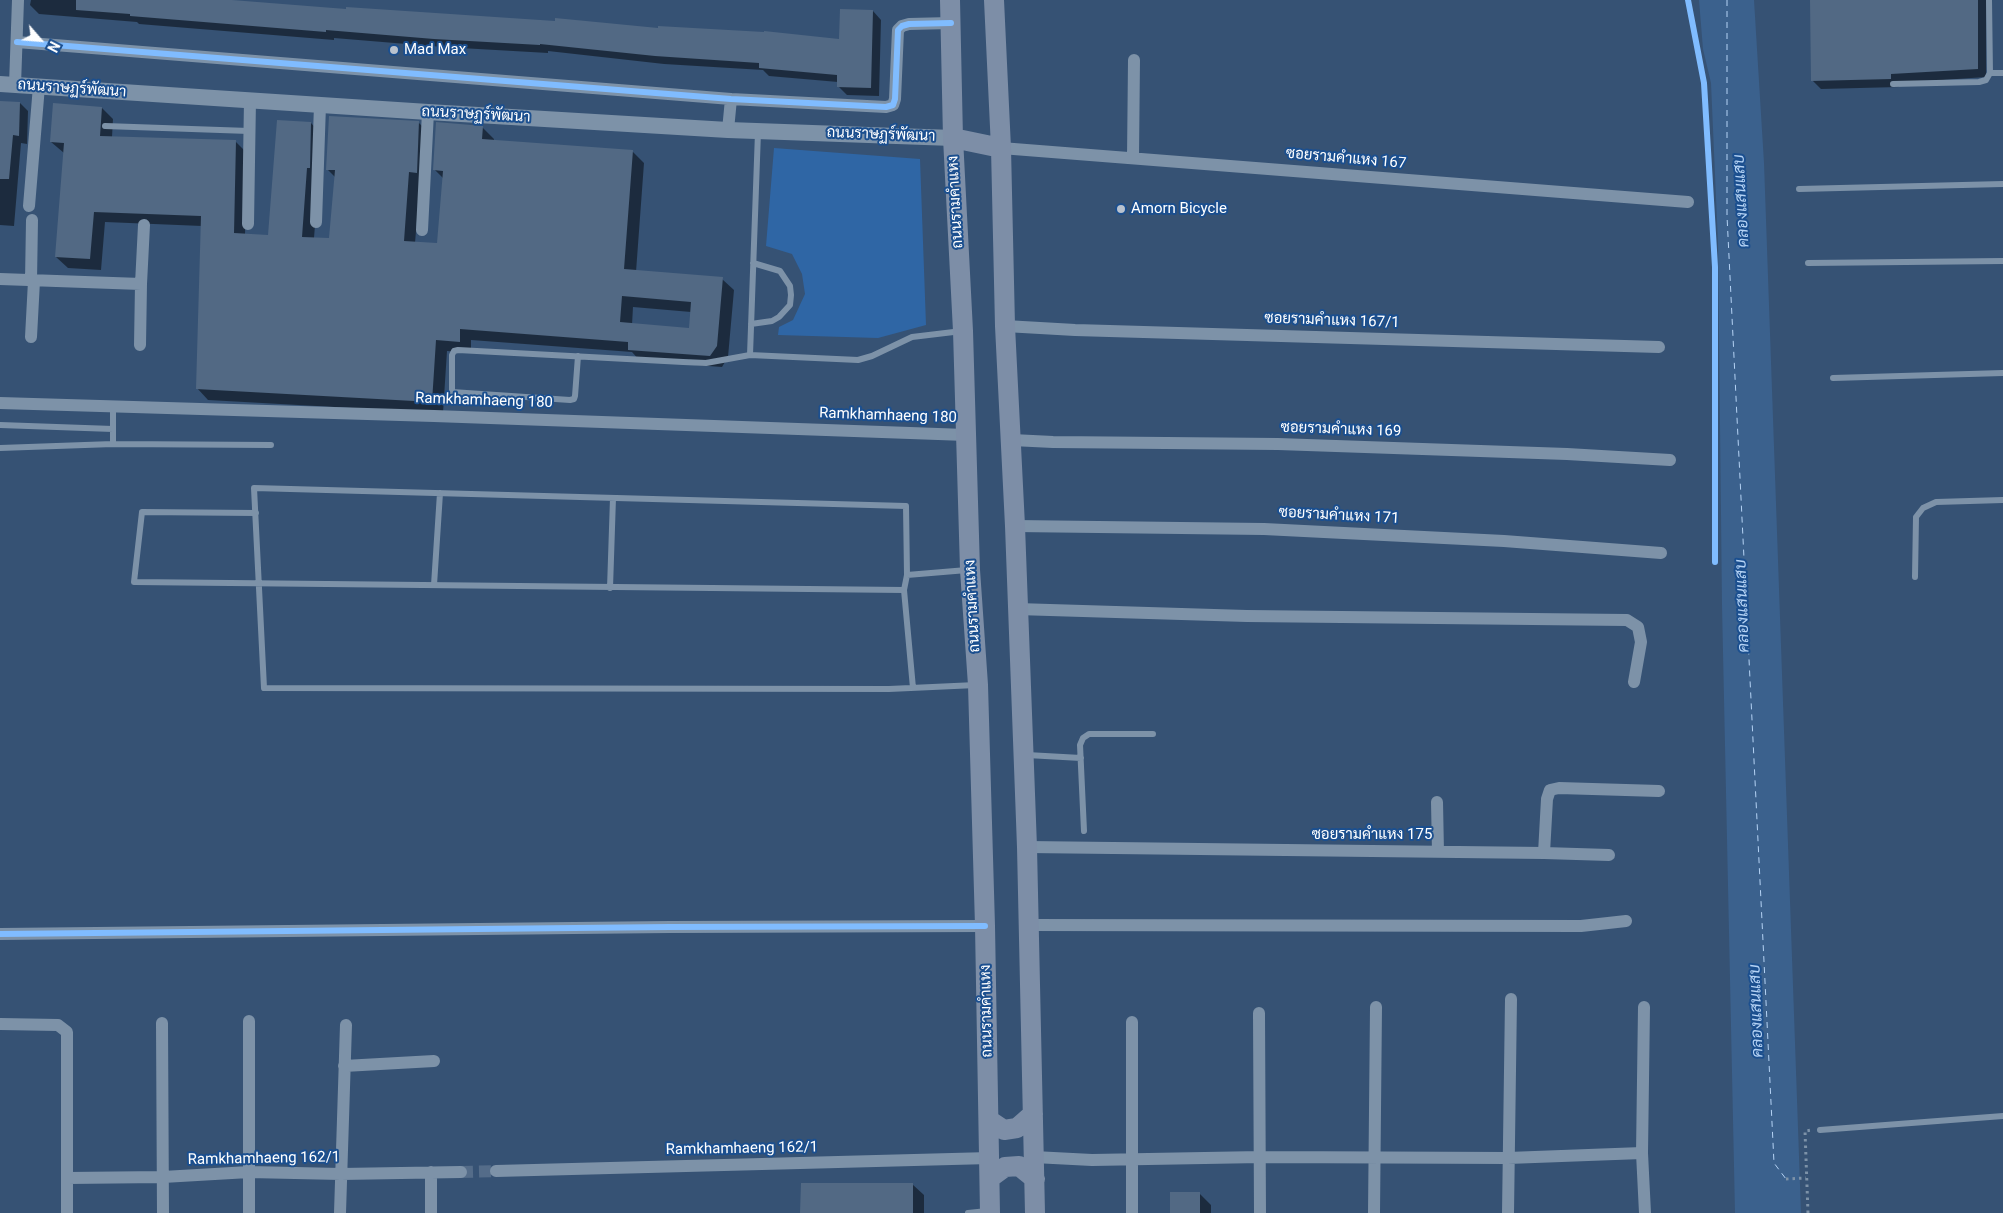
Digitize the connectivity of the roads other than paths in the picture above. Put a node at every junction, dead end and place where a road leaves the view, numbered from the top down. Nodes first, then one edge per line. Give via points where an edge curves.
1 (18, 0) edge
2 (950, 0) edge
3 (994, 0) edge
4 (1989, 0) edge
5 (951, 23) junction
6 (17, 42) junction
7 (1134, 60) dead end
8 (2003, 73) edge
9 (1990, 74) junction
10 (7, 84) edge
11 (1893, 84) dead end
12 (39, 86) junction
13 (730, 99) junction
14 (250, 100) junction
15 (320, 105) junction
16 (428, 112) junction
17 (105, 126) dead end
18 (728, 130) junction
19 (249, 131) junction
20 (758, 131) junction
21 (952, 138) junction
22 (1001, 148) junction
23 (1133, 158) junction
24 (2003, 184) edge
25 (1799, 189) dead end
26 (1688, 202) dead end
27 (30, 206) dead end
28 (32, 220) dead end
29 (316, 222) dead end
30 (248, 224) dead end
31 (144, 225) dead end
32 (422, 230) dead end
33 (2003, 261) edge
34 (753, 263) junction
35 (1808, 263) dead end
36 (0, 279) edge
37 (32, 281) junction
38 (141, 284) junction
39 (751, 324) junction
40 (1005, 326) junction
41 (963, 331) junction
42 (31, 337) dead end
43 (140, 345) dead end
44 (1659, 347) dead end
45 (578, 356) junction
46 (750, 356) junction
47 (2003, 373) edge
48 (1833, 378) dead end
49 (0, 403) edge
50 (112, 406) junction
51 (0, 425) edge
52 (113, 429) junction
53 (966, 435) junction
54 (1012, 440) junction
55 (113, 444) junction
56 (271, 445) dead end
57 (0, 448) edge
58 (1670, 460) dead end
59 (440, 493) junction
60 (613, 498) junction
61 (2003, 500) edge
62 (256, 513) junction
63 (1015, 526) junction
64 (1661, 553) dead end
65 (970, 570) junction
66 (906, 575) junction
67 (1915, 577) dead end
68 (260, 583) junction
69 (434, 585) junction
70 (610, 588) junction
71 (904, 590) junction
72 (1017, 609) junction
73 (1634, 682) dead end
74 (978, 685) junction
75 (913, 688) junction
76 (1154, 734) dead end
77 (1023, 755) junction
78 (1081, 758) junction
79 (1659, 791) dead end
80 (1437, 802) dead end
81 (1084, 831) dead end
82 (1027, 847) junction
83 (1438, 852) junction
84 (1544, 853) junction
85 (1609, 855) dead end
86 (1626, 921) dead end
87 (1029, 925) junction
88 (985, 926) junction
89 (0, 934) edge
90 (1511, 999) dead end
91 (1376, 1007) dead end
92 (1644, 1007) dead end
93 (1259, 1013) dead end
94 (249, 1021) dead end
95 (1132, 1022) dead end
96 (162, 1023) dead end
97 (0, 1024) edge
98 (346, 1025) dead end
99 (434, 1060) dead end
100 (344, 1066) junction
101 (1033, 1114) junction
102 (2003, 1116) edge
103 (989, 1120) junction
104 (1820, 1130) road end
105 (1642, 1153) junction
106 (1034, 1157) junction
107 (1260, 1157) junction
108 (1374, 1157) junction
109 (1508, 1158) junction
110 (1133, 1159) junction
111 (990, 1168) junction
112 (496, 1171) tunnel mouth
113 (248, 1172) junction
114 (431, 1172) junction
115 (461, 1172) tunnel mouth
116 (341, 1174) junction
117 (163, 1177) junction
118 (67, 1178) junction
119 (1035, 1178) junction
120 (990, 1212) edge
121 (67, 1213) edge
122 (164, 1213) edge
123 (249, 1213) edge
124 (340, 1213) edge
125 (430, 1213) edge
126 (968, 1213) edge
127 (1035, 1213) edge
128 (1132, 1213) edge
129 (1260, 1213) edge
130 (1374, 1213) edge
131 (1508, 1213) edge
132 (1644, 1213) edge

1 - 6 street
2 - 5 main road, ถนนรามคำแหง
3 - 22 main road
4 - 9 lane
5 - 13 street via 909,24 898,30 895,99 886,107
5 - 21 main road, ถนนรามคำแหง
6 - 10 street
6 - 13 street
7 - 23 street
8 - 9 lane
9 - 11 lane via 1979,82
10 - 12 street, ถนนราษฏร์พัฒนา
12 - 14 street, ถนนราษฏร์พัฒนา
12 - 27 street
13 - 18 street
14 - 15 street, ถนนราษฏร์พัฒนา
14 - 19 street
15 - 16 street, ถนนราษฏร์พัฒนา
15 - 29 street
16 - 18 street, ถนนราษฏร์พัฒนา
16 - 32 street
17 - 19 lane
18 - 20 street, ถนนราษฏร์พัฒนา
19 - 30 street
20 - 21 street, ถนนราษฏร์พัฒนา
20 - 34 lane
21 - 22 main road
21 - 41 main road, ถนนรามคำแหง
22 - 23 street, ซอยรามคำแหง 167
22 - 40 main road
23 - 26 street, ซอยรามคำแหง 167
24 - 25 lane
28 - 37 street
31 - 38 street
33 - 35 lane
34 - 39 lane
34 - 39 lane via 780,271 786,277 791,295 790,305 779,317
36 - 37 street
37 - 38 street
37 - 42 street
38 - 43 street
39 - 46 lane
40 - 44 street, ซอยรามคำแหง 167/1
40 - 54 main road
41 - 46 lane via 912,337 858,360
41 - 53 main road, ถนนรามคำแหง
45 - 45 lane via 454,351 452,392 574,399
45 - 46 lane via 706,363
47 - 48 lane
49 - 50 street, Ramkhamhaeng 180
50 - 52 lane
50 - 53 street, Ramkhamhaeng 180
51 - 52 lane
52 - 55 lane
53 - 65 main road, ถนนรามคำแหง
54 - 58 street, ซอยรามคำแหง 169 via 1278,444
54 - 63 main road
55 - 56 lane
55 - 57 lane
59 - 60 lane
59 - 62 lane via 254,488
59 - 69 lane
60 - 66 lane via 906,506
60 - 70 lane
61 - 67 lane via 1936,502 1923,508 1916,517
62 - 68 lane
62 - 68 lane via 142,512 134,582
63 - 64 street, ซอยรามคำแหง 171 via 1264,529 1504,541
63 - 72 main road
65 - 66 lane
65 - 74 main road, ถนนรามคำแหง
66 - 71 lane
68 - 69 lane
68 - 75 lane via 264,688
69 - 70 lane
70 - 71 lane
71 - 75 lane
72 - 73 street via 1247,616 1626,620 1638,626 1641,642
72 - 77 main road
74 - 75 lane
74 - 88 main road, ถนนรามคำแหง
76 - 78 lane via 1089,734 1080,745
77 - 78 lane
77 - 82 main road
78 - 81 lane
79 - 84 street via 1550,790
80 - 83 street
82 - 83 street, ซอยรามคำแหง 175
82 - 87 main road
83 - 84 street, ซอยรามคำแหง 175
84 - 85 street, ซอยรามคำแหง 175
86 - 87 street via 1581,926
87 - 101 main road
88 - 89 street
88 - 103 main road, ถนนรามคำแหง
90 - 109 street
91 - 108 street
92 - 105 street
93 - 107 street
94 - 113 street
95 - 110 street
96 - 117 street
97 - 118 street via 58,1025 67,1032
98 - 100 street
99 - 100 street
100 - 116 street
101 - 103 main road via 1018,1128 1004,1130
101 - 106 main road
102 - 104 lane
103 - 111 main road, ถนนรามคำแหง
105 - 109 street
105 - 132 street
106 - 110 street
106 - 119 main road
107 - 108 street
107 - 110 street
107 - 129 street
108 - 109 street
108 - 130 street
109 - 131 street
110 - 128 street
111 - 112 street, Ramkhamhaeng 162/1
111 - 119 main road via 1019,1166
111 - 120 main road, ถนนรามคำแหง
113 - 116 street, Ramkhamhaeng 162/1
113 - 117 street, Ramkhamhaeng 162/1
113 - 123 street
114 - 115 street, Ramkhamhaeng 162/1
114 - 116 street, Ramkhamhaeng 162/1
114 - 125 street
116 - 124 street
117 - 118 street, Ramkhamhaeng 162/1
117 - 122 street
118 - 121 street
119 - 127 main road
120 - 126 lane

